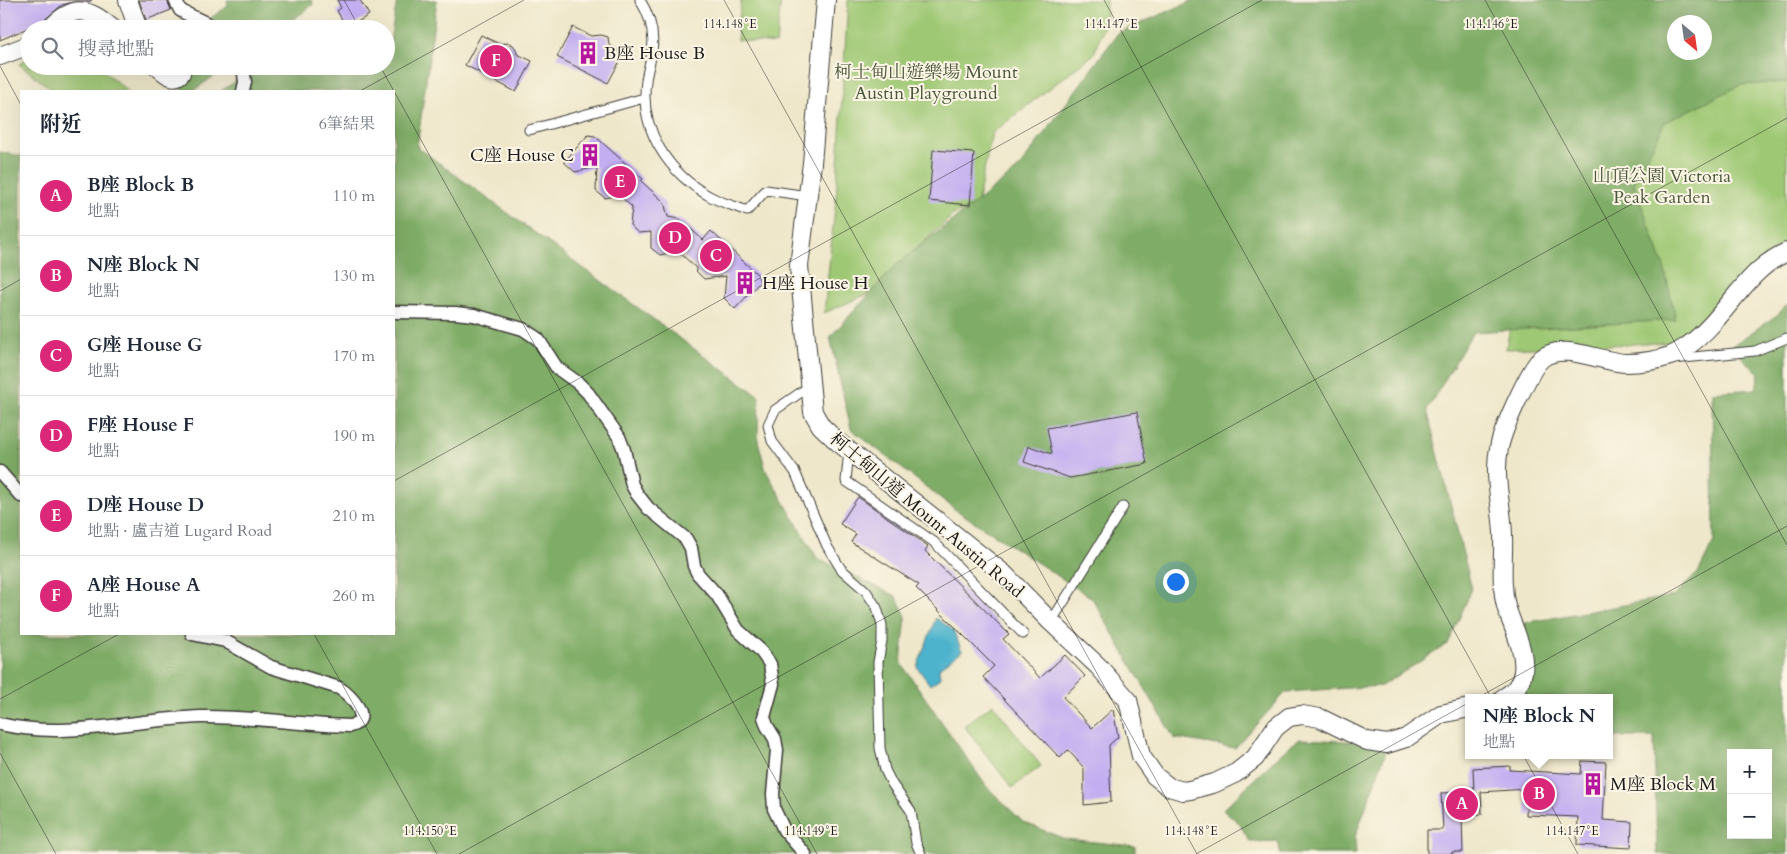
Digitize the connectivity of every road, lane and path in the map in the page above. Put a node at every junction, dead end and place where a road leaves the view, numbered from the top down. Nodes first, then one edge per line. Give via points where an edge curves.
1 (128, 0) edge
2 (175, 0) edge
3 (640, 0) edge
4 (826, 0) edge
5 (60, 20) edge
6 (101, 20) edge
7 (135, 20) edge
8 (199, 20) edge
9 (20, 48) edge
10 (0, 56) edge
11 (167, 75) edge
12 (179, 75) edge
13 (244, 75) edge
14 (243, 90) edge
15 (644, 98) junction
16 (529, 130) dead end
17 (808, 196) junction
18 (1787, 252) edge
19 (395, 312) edge
20 (1787, 338) edge
21 (1650, 362) junction
22 (810, 386) junction
23 (849, 450) junction
24 (0, 472) edge
25 (20, 495) edge
26 (1124, 507) dead end
27 (1051, 622) junction
28 (1023, 634) dead end
29 (197, 635) edge
30 (1508, 694) edge
31 (1465, 709) edge
32 (0, 724) edge
33 (805, 854) edge
34 (921, 854) edge

1 - 7 street
2 - 8 street via 180,10
3 - 15 lane via 652,24 653,38
4 - 17 street, 柯士甸山道 Mount Austin Road
5 - 6 street via 66,15 84,11
9 - 10 street
11 - 12 street
13 - 14 street
15 - 16 lane
15 - 17 lane via 645,114 659,148 682,177 712,198 747,211 766,190
17 - 22 street, 柯士甸山道 Mount Austin Road via 799,266
18 - 21 street via 1762,266 1694,342 1672,355
19 - 33 street via 467,314 523,329 538,339 558,368 588,393 619,437 632,485 639,497 686,539 698,574 717,595 738,630 770,664 773,684 764,717 777,750 774,809 784,830
20 - 21 lane via 1755,351
21 - 30 street via 1618,362 1567,352 1546,356 1535,365 1506,424 1498,449 1497,471 1503,537 1503,587 1523,670 1516,688
22 - 23 street, 柯士甸山道 Mount Austin Road via 813,412 821,426
22 - 34 lane via 775,410 768,425 772,441 795,472 840,569 866,591 877,608 882,626 878,662 880,748 885,770 911,811
23 - 27 street, 柯士甸山道 Mount Austin Road via 1003,573
23 - 28 lane via 846,481 934,542
24 - 25 street
26 - 27 lane
27 - 31 street, 柯士甸山道 Mount Austin Road via 1098,666 1128,700 1141,756 1155,776 1176,789 1202,788 1236,773 1255,758 1275,728 1289,717 1320,718 1367,741 1387,744 1406,738 1441,714
29 - 32 street via 225,641 271,667 339,688 356,702 359,720 350,726 186,718 63,730

